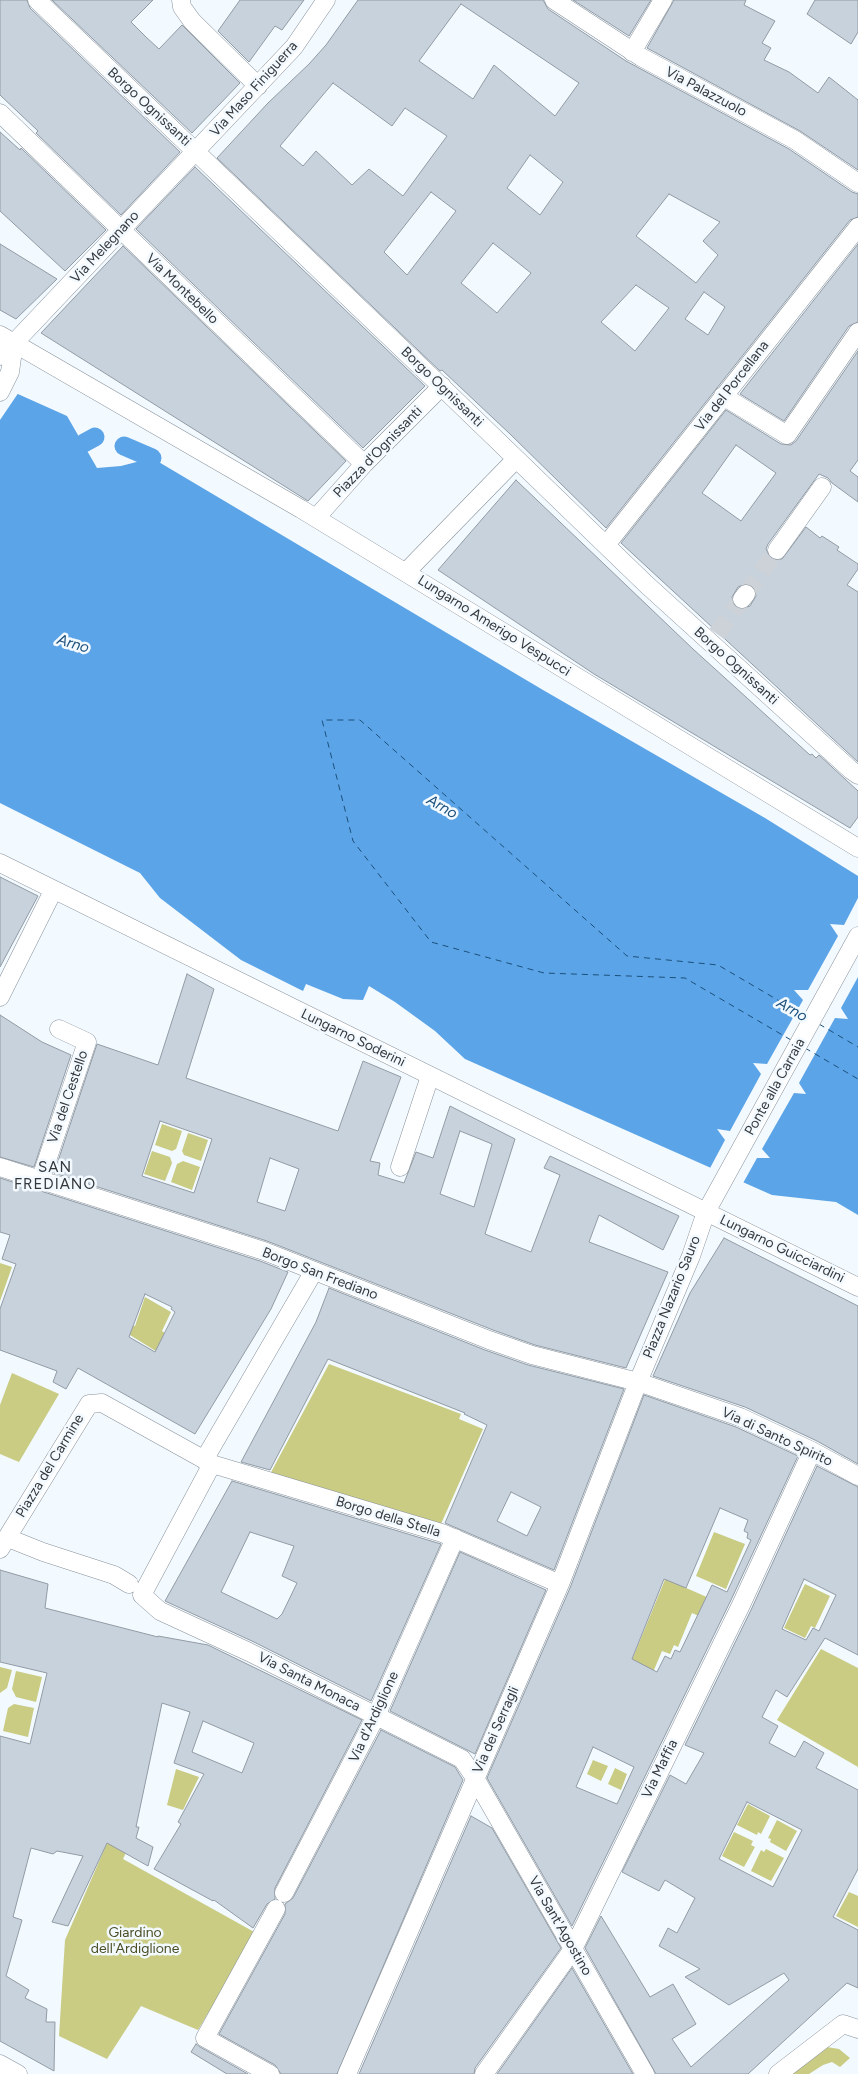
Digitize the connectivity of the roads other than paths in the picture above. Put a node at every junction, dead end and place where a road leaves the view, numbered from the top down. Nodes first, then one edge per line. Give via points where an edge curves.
1 (37, 0) edge
2 (180, 0) edge
3 (326, 0) edge
4 (663, 0) edge
5 (556, 1) edge
6 (632, 52) junction
7 (258, 86) junction
8 (0, 113) edge
9 (196, 152) junction
10 (858, 183) edge
11 (858, 226) edge
12 (122, 230) junction
13 (858, 332) edge
14 (7, 339) edge
15 (0, 356) edge
16 (4, 386) edge
17 (442, 386) junction
18 (723, 396) junction
19 (516, 459) junction
20 (364, 464) junction
21 (822, 487) dead end
22 (316, 518) junction
23 (606, 545) junction
24 (776, 550) tunnel mouth
25 (406, 572) junction
26 (854, 772) edge
27 (858, 848) edge
28 (0, 863) edge
29 (53, 891) junction
30 (858, 936) edge
31 (0, 997) edge
32 (59, 1029) dead end
33 (430, 1076) junction
34 (0, 1167) edge
35 (400, 1167) dead end
36 (40, 1181) junction
37 (706, 1212) junction
38 (314, 1271) junction
39 (858, 1287) edge
40 (638, 1382) junction
41 (812, 1451) junction
42 (208, 1462) junction
43 (858, 1476) edge
44 (455, 1538) junction
45 (4, 1544) edge
46 (129, 1584) dead end
47 (560, 1584) junction
48 (376, 1716) junction
49 (475, 1778) junction
50 (284, 1893) dead end
51 (276, 1909) dead end
52 (573, 1948) junction
53 (858, 2029) edge
54 (0, 2064) edge
55 (18, 2074) edge
56 (270, 2074) edge
57 (347, 2074) edge
58 (484, 2074) edge
59 (645, 2074) edge
60 (778, 2074) edge

1 - 9 street, Borgo Ognissanti
2 - 7 street via 192,21
3 - 7 street, Via Maso Finiguerra via 294,47
4 - 6 street
5 - 6 street, Via Palazzuolo
6 - 10 street, Via Palazzuolo via 795,140
7 - 9 street, Via Maso Finiguerra
8 - 12 street, Via Montebello
9 - 12 street, Via Melegnano
9 - 17 street, Borgo Ognissanti
11 - 18 street, Via del Porcellana
12 - 14 street, Via Melegnano
12 - 20 street, Via Montebello
13 - 18 street via 787,435
14 - 15 street, Via Melegnano
14 - 16 street
14 - 22 street, Lungarno Amerigo Vespucci via 46,349 96,378 127,408
17 - 19 street, Borgo Ognissanti
17 - 20 street, Piazza d'Ognissanti
18 - 23 street, Via del Porcellana
19 - 23 street, Borgo Ognissanti
19 - 25 street
20 - 22 street, Piazza d'Ognissanti
21 - 24 street
22 - 25 street, Lungarno Amerigo Vespucci
23 - 26 street, Borgo Ognissanti via 714,638
25 - 27 street, Lungarno Amerigo Vespucci
28 - 29 street, Lungarno Soderini
29 - 31 street
29 - 33 street, Lungarno Soderini
30 - 37 street, Ponte alla Carraia
32 - 36 street, Via del Cestello via 87,1042
33 - 35 street
33 - 37 street, Lungarno Soderini
34 - 36 street, Borgo San Frediano
36 - 38 street, Borgo San Frediano via 236,1242
37 - 39 street, Lungarno Guicciardini
37 - 40 street, Piazza Nazario Sauro
38 - 40 street, Borgo San Frediano via 532,1355
38 - 42 street
40 - 41 street, Via di Santo Spirito via 740,1417
40 - 47 street, Via dei Serragli
41 - 43 street, Via di Santo Spirito
41 - 52 street, Via Maffia via 741,1605
42 - 44 street, Borgo della Stella
42 - 45 street, Piazza del Carmine via 102,1403 89,1404
42 - 48 street, Via Santa Monaca via 142,1595 161,1612
44 - 47 street, Borgo della Stella
44 - 48 street, Via d'Ardiglione
45 - 46 street, Piazza del Carmine via 42,1552 114,1575
47 - 49 street, Via dei Serragli
48 - 49 street, Via Santa Monaca via 462,1759
48 - 50 street, Via d'Ardiglione
49 - 52 street, Via Sant'Agostino
49 - 57 street, Via dei Serragli
51 - 56 street via 205,2038
52 - 58 street, Via Maffia
52 - 59 street, Via Sant'Agostino
53 - 60 street via 843,2024
54 - 55 street

